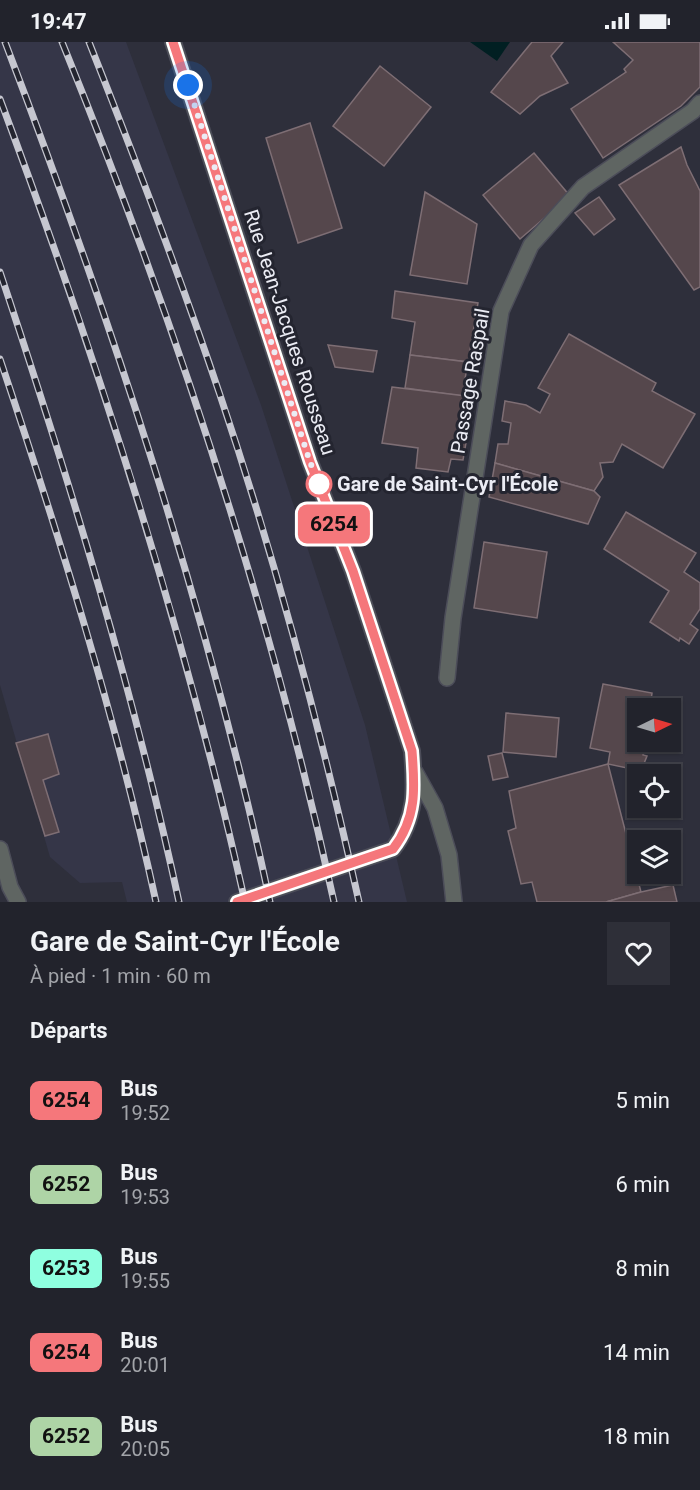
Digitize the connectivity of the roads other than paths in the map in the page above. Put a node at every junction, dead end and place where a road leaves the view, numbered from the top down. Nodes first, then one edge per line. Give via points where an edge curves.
1 (173, 42) edge
2 (700, 103) edge
3 (447, 678) dead end
4 (413, 770) junction
5 (0, 849) edge
6 (18, 902) edge
7 (237, 902) edge
8 (454, 902) edge

1 - 4 street, Rue Jean-Jacques Rousseau via 310,462 353,571 412,751
2 - 3 street, Passage Raspail via 583,187 531,245 501,310
4 - 7 street, Rue Jean-Jacques Rousseau via 415,796 410,819 393,849
4 - 8 street via 435,808 449,855
5 - 6 street

